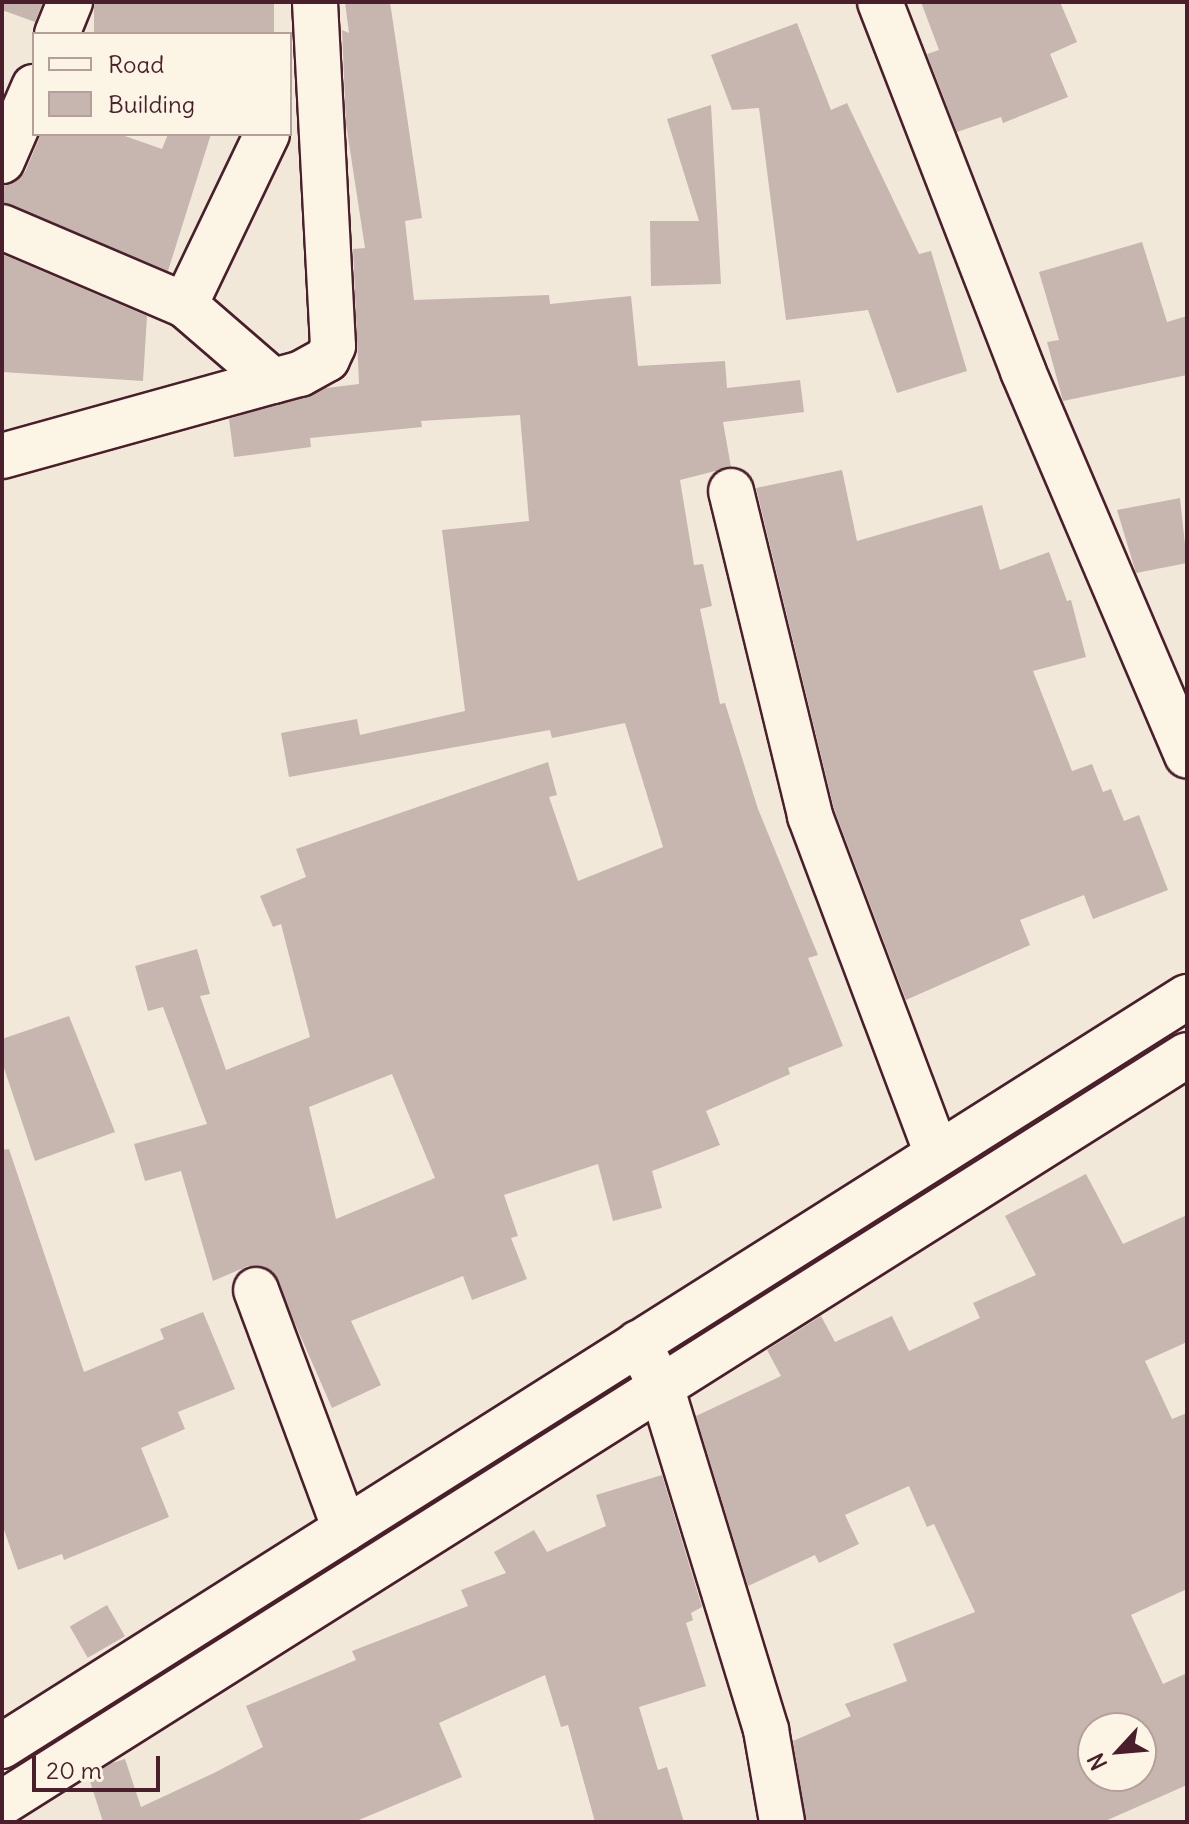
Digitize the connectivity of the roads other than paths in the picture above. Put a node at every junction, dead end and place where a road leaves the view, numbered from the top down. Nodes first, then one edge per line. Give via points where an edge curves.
1 (70, 2) edge
2 (880, 2) edge
3 (316, 15) edge
4 (58, 32) edge
5 (292, 81) edge
6 (32, 92) edge
7 (266, 136) edge
8 (2, 161) edge
9 (2, 227) edge
10 (185, 305) junction
11 (273, 381) junction
12 (2, 456) edge
13 (731, 491) dead end
14 (1187, 756) edge
15 (1187, 997) edge
16 (1187, 1055) edge
17 (937, 1154) junction
18 (256, 1290) dead end
19 (638, 1343) junction
20 (661, 1386) junction
21 (345, 1529) junction
22 (2, 1746) edge
23 (2, 1803) edge
24 (782, 1822) edge

1 - 4 street
2 - 14 street via 1023,371
3 - 5 street
3 - 11 street via 333,346 327,359
6 - 8 street
7 - 10 street
9 - 10 street
10 - 11 street
11 - 12 street
13 - 17 street via 810,816
15 - 17 street
16 - 20 street
17 - 19 street
18 - 21 street
19 - 20 street
19 - 21 street
20 - 23 street
20 - 24 street via 766,1730
21 - 22 street

